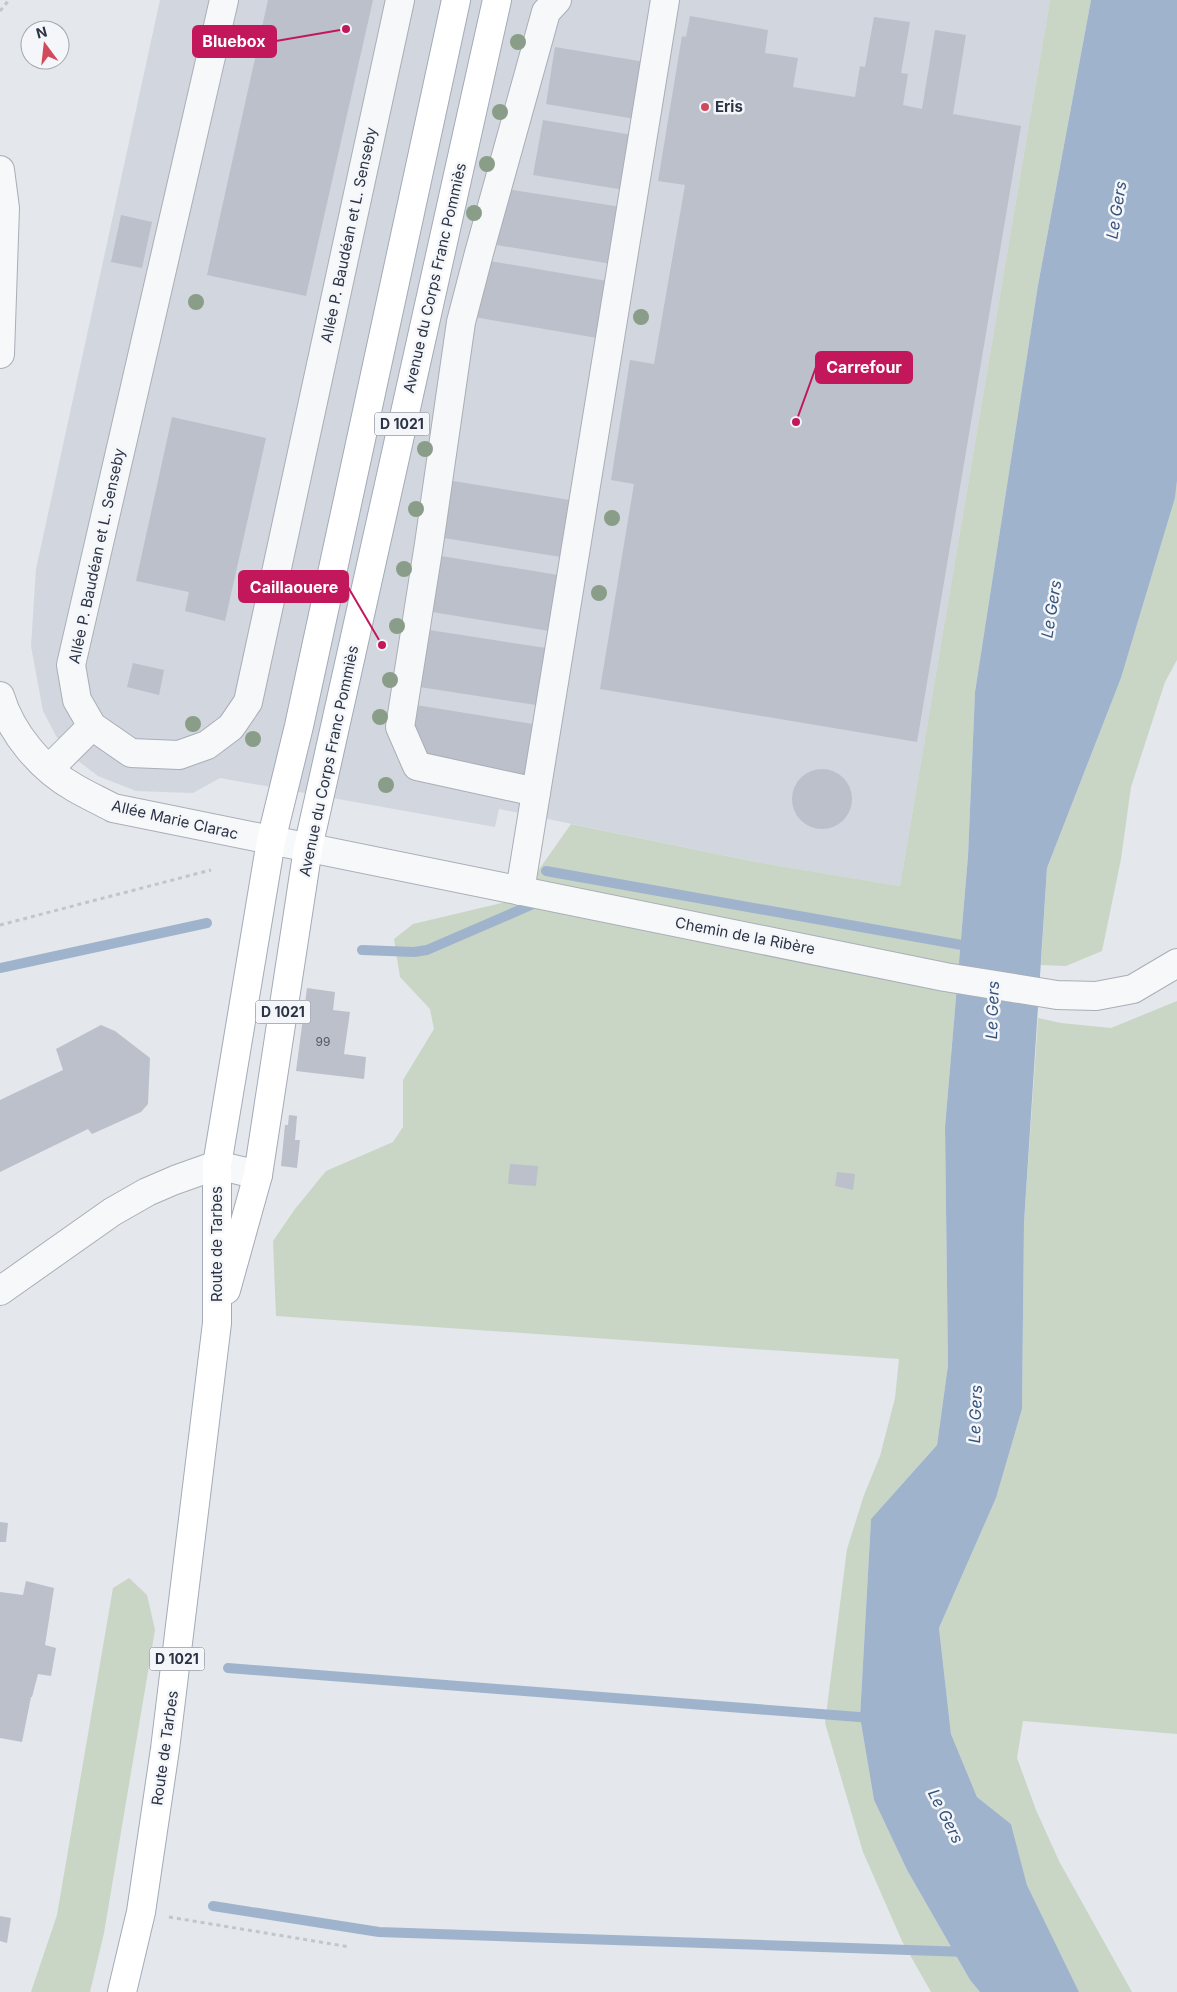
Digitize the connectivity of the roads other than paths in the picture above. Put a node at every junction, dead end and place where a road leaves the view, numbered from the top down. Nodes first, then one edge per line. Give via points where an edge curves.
1 (224, 0) edge
2 (400, 0) edge
3 (456, 0) edge
4 (497, 0) edge
5 (556, 0) edge
6 (665, 0) edge
7 (0, 170) edge
8 (0, 354) edge
9 (0, 696) edge
10 (92, 726) junction
11 (49, 769) junction
12 (536, 792) junction
13 (271, 841) junction
14 (308, 848) junction
15 (520, 891) junction
16 (1177, 963) edge
17 (217, 1165) junction
18 (258, 1175) junction
19 (0, 1291) edge
20 (217, 1323) junction
21 (122, 1992) edge

1 - 10 street, Allée P. Baudéan et L. Senseby via 71,665 77,700
2 - 10 street, Allée P. Baudéan et L. Senseby via 248,702 231,727 207,745 179,756 131,752
3 - 13 main road, D 1021
4 - 14 main road, Avenue du Corps Franc Pommiès / D 1021
5 - 12 street via 546,12 461,322 400,727 417,766
6 - 12 street
7 - 8 street via 5,208
9 - 11 street, Allée Marie Clarac via 22,741
10 - 11 street
11 - 13 street, Allée Marie Clarac via 73,788 113,808
12 - 15 street
13 - 14 street, Allée Marie Clarac
13 - 17 main road, D 1021
14 - 15 street, Chemin de la Ribère
14 - 18 main road, Avenue du Corps Franc Pommiès / D 1021
15 - 16 street, Chemin de la Ribère via 944,977 1058,995 1096,996 1133,989
17 - 18 street
17 - 19 street via 146,1192 112,1212
17 - 20 main road, Route de Tarbes / D 1021
18 - 20 main road, Route de Tarbes / D 1021
20 - 21 main road, Route de Tarbes / D 1021 via 181,1630 141,1912

